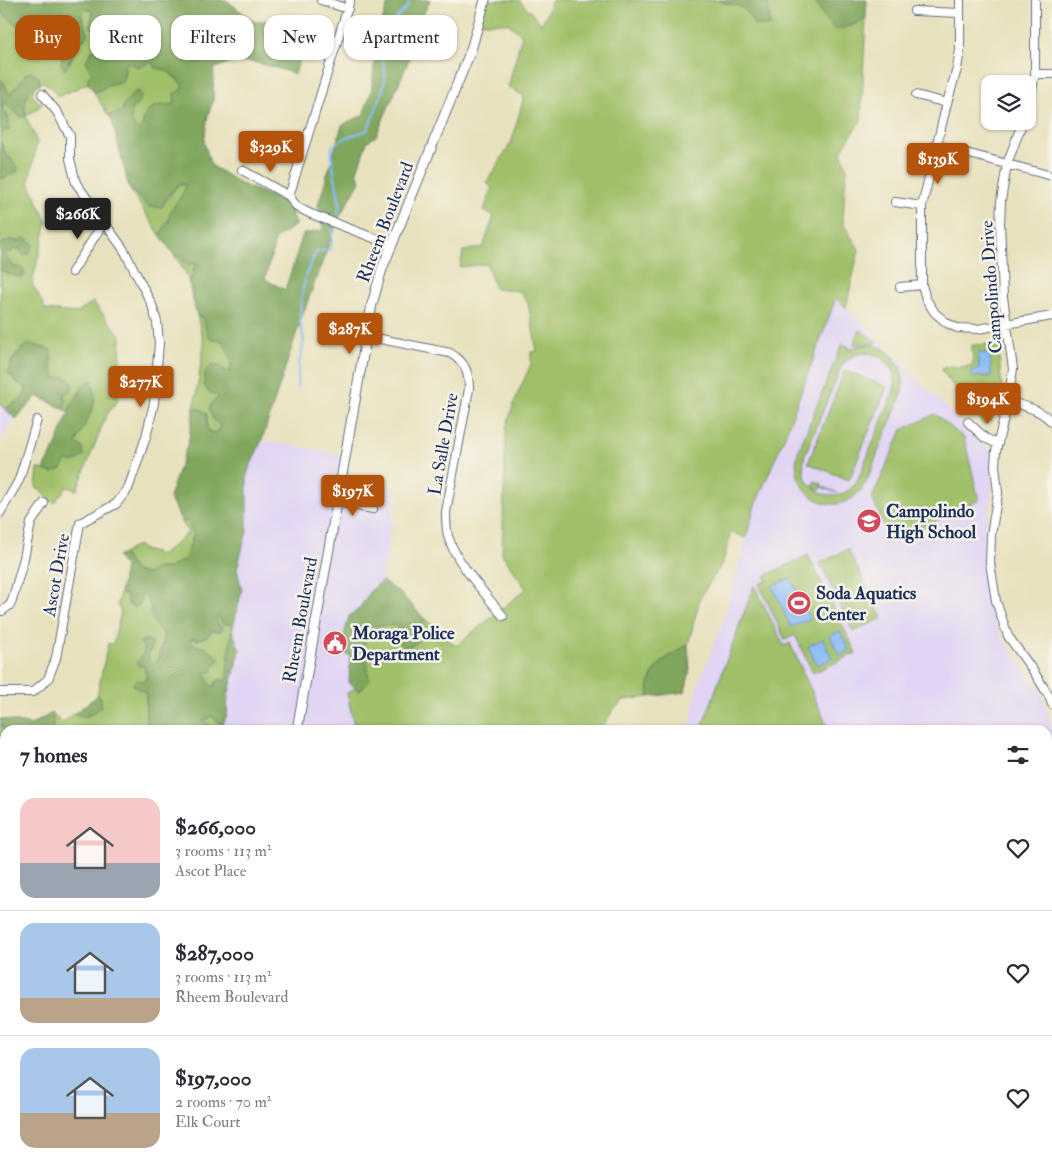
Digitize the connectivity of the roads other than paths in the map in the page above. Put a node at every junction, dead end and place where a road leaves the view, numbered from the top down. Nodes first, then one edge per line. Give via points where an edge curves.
1 (320, 0) edge
2 (350, 0) edge
3 (485, 0) edge
4 (960, 0) edge
5 (1035, 0) edge
6 (348, 9) junction
7 (914, 11) dead end
8 (960, 12) junction
9 (1035, 74) joint
10 (1052, 74) edge
11 (42, 94) dead end
12 (916, 95) dead end
13 (946, 104) junction
14 (1020, 130) edge
15 (936, 145) junction
16 (1007, 164) junction
17 (242, 170) dead end
18 (1052, 176) edge
19 (289, 196) junction
20 (895, 202) dead end
21 (922, 206) junction
22 (104, 222) junction
23 (392, 245) junction
24 (72, 272) dead end
25 (922, 285) junction
26 (900, 287) dead end
27 (1052, 316) edge
28 (1006, 324) junction
29 (366, 336) junction
30 (1008, 401) junction
31 (37, 420) dead end
32 (968, 422) dead end
33 (1052, 422) edge
34 (998, 444) junction
35 (336, 502) junction
36 (44, 503) dead end
37 (373, 509) dead end
38 (0, 512) edge
39 (0, 610) edge
40 (502, 616) dead end
41 (0, 692) edge
42 (1052, 704) edge
43 (298, 725) edge

1 - 6 street
2 - 6 street
3 - 23 street, Rheem Boulevard via 472,50
4 - 8 street
5 - 9 street
6 - 19 street
7 - 8 street
8 - 13 street via 960,50
9 - 10 street
11 - 22 street, Ascot Drive via 70,136 70,159 76,183
12 - 13 street
13 - 15 street
14 - 16 street, Campolindo Drive
15 - 16 street
15 - 21 street
16 - 18 street
16 - 28 street, Campolindo Drive via 1000,223
17 - 19 street
19 - 23 street via 297,207 311,214
20 - 21 street
21 - 25 street
22 - 24 street
22 - 41 street, Ascot Drive via 130,262 157,322 159,343 154,404 128,489 116,504 80,523 56,658 48,679 33,692
23 - 29 street, Rheem Boulevard via 382,269
25 - 26 street
25 - 28 street via 935,313 957,328 978,329
27 - 28 street
28 - 30 street, Campolindo Drive via 1013,369
29 - 35 street, Rheem Boulevard
29 - 40 street, La Salle Drive via 450,353 466,368 469,389 446,524 457,557
30 - 33 street via 1032,408
30 - 34 street, Campolindo Drive
31 - 38 street via 19,480
32 - 34 street via 985,438
34 - 42 street, Campolindo Drive via 995,466 998,493 990,564 996,601 1008,636 1050,696
35 - 37 street
35 - 43 street, Rheem Boulevard
36 - 39 street via 31,523 12,601

